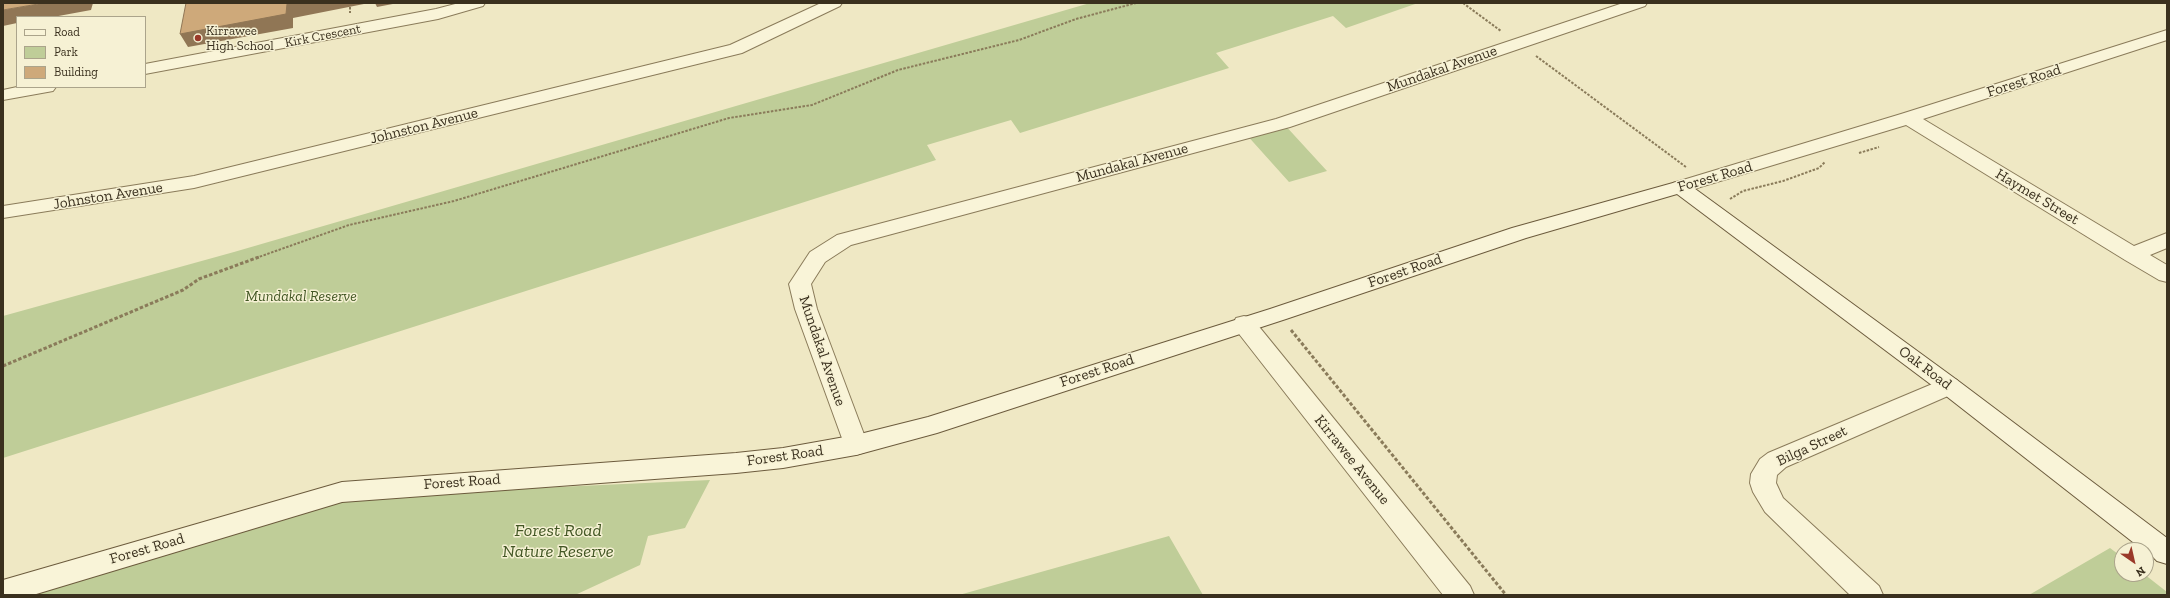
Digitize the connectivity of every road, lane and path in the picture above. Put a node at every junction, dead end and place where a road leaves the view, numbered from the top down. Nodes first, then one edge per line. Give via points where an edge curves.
1 (477, 3) edge
2 (834, 3) edge
3 (1136, 3) edge
4 (1462, 3) edge
5 (1639, 3) edge
6 (2167, 35) edge
7 (1518, 43) junction
8 (146, 69) edge
9 (42, 88) edge
10 (3, 95) edge
11 (1908, 118) junction
12 (1704, 180) junction
13 (1680, 187) junction
14 (3, 212) edge
15 (2167, 240) edge
16 (2132, 254) junction
17 (2167, 275) edge
18 (1278, 314) junction
19 (1244, 324) junction
20 (3, 366) edge
21 (1949, 386) junction
22 (856, 445) junction
23 (2167, 553) edge
24 (3, 592) edge
25 (1460, 595) edge
26 (1506, 595) edge
27 (1869, 595) edge

1 - 8 street, Kirk Crescent via 438,14
2 - 14 street, Johnston Avenue via 736,49 194,182
3 - 20 path via 1019,40 898,70 812,105 729,118 454,201 349,225 199,279 183,290
4 - 7 path
5 - 7 street, Mundakal Avenue
6 - 11 street, Forest Road
7 - 12 path
7 - 22 street, Mundakal Avenue via 1283,123 844,240 817,257 800,284 806,309
9 - 10 street
11 - 12 street, Forest Road
11 - 16 street, Haymet Street
12 - 13 street, Forest Road
13 - 18 street, Forest Road via 1519,233
13 - 21 street, Oak Road
15 - 16 street
16 - 17 street, Haymet Street
18 - 19 street, Forest Road
18 - 26 path
19 - 22 street, Forest Road via 928,426
19 - 25 street, Kirrawee Avenue
21 - 23 street, Oak Road
21 - 27 street, Bilga Street via 1777,460 1764,474 1763,483 1774,504
22 - 24 street, Forest Road via 783,458 736,463 342,492

